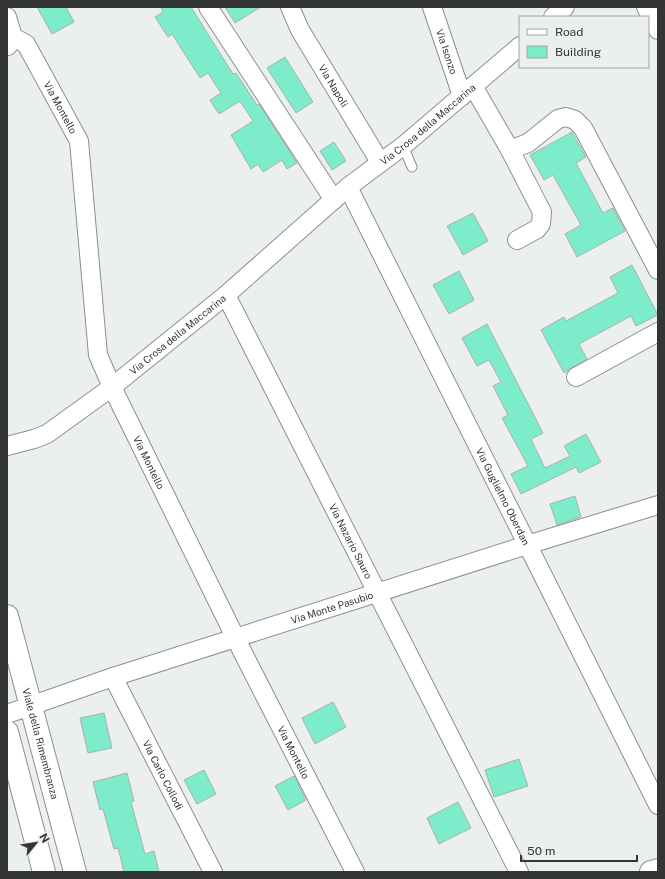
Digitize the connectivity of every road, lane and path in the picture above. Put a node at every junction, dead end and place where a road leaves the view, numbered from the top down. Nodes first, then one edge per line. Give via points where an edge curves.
1 (208, 7) edge
2 (290, 7) edge
3 (432, 7) edge
4 (646, 7) edge
5 (7, 17) edge
6 (658, 30) edge
7 (10, 42) edge
8 (519, 47) edge
9 (468, 91) junction
10 (403, 146) junction
11 (510, 150) junction
12 (380, 162) junction
13 (412, 167) dead end
14 (348, 187) junction
15 (334, 200) junction
16 (517, 240) dead end
17 (658, 270) edge
18 (226, 295) junction
19 (658, 332) edge
20 (576, 377) dead end
21 (112, 387) junction
22 (7, 446) edge
23 (658, 505) edge
24 (527, 545) junction
25 (379, 593) junction
26 (7, 616) edge
27 (236, 638) junction
28 (113, 677) junction
29 (31, 706) junction
30 (7, 714) edge
31 (7, 732) edge
32 (658, 805) edge
33 (658, 870) edge
34 (44, 872) edge
35 (75, 872) edge
36 (213, 872) edge
37 (355, 872) edge
38 (519, 872) edge
39 (651, 872) edge

1 - 15 street
2 - 12 street, Via Napoli via 300,30
3 - 9 street, Via Isonzo
4 - 6 street
5 - 7 street, Via Montello
7 - 21 street, Via Montello via 26,44 78,141 98,355
8 - 9 street, Via Crosa della Maccarina
9 - 10 street, Via Crosa della Maccarina
9 - 11 street, Via Isonzo
10 - 12 street, Via Crosa della Maccarina
10 - 13 lane
11 - 16 street, Via Isonzo via 542,212 541,224 537,229
11 - 17 street via 528,143 558,119 566,117 575,120 584,128
12 - 14 street, Via Crosa della Maccarina
14 - 15 street, Via Crosa della Maccarina
14 - 24 street, Via Guglielmo Oberdan
15 - 18 street, Via Crosa della Maccarina
18 - 21 street, Via Crosa della Maccarina
18 - 25 street, Via Nazario Sauro
19 - 20 street
21 - 22 street, Via Crosa della Maccarina via 47,434
21 - 27 street, Via Montello
23 - 24 street, Via Monte Pasubio
24 - 25 street, Via Monte Pasubio
24 - 32 street, Via Guglielmo Oberdan
25 - 27 street, Via Monte Pasubio
25 - 38 street, Via Nazario Sauro
26 - 29 street, Viale della Rimembranza
27 - 28 street, Via Monte Pasubio
27 - 37 street, Via Montello
28 - 29 street, Via Monte Pasubio
28 - 36 street, Via Carlo Collodi
29 - 30 street, Via Monte Pasubio
29 - 35 street, Viale della Rimembranza
31 - 34 street
33 - 39 street

